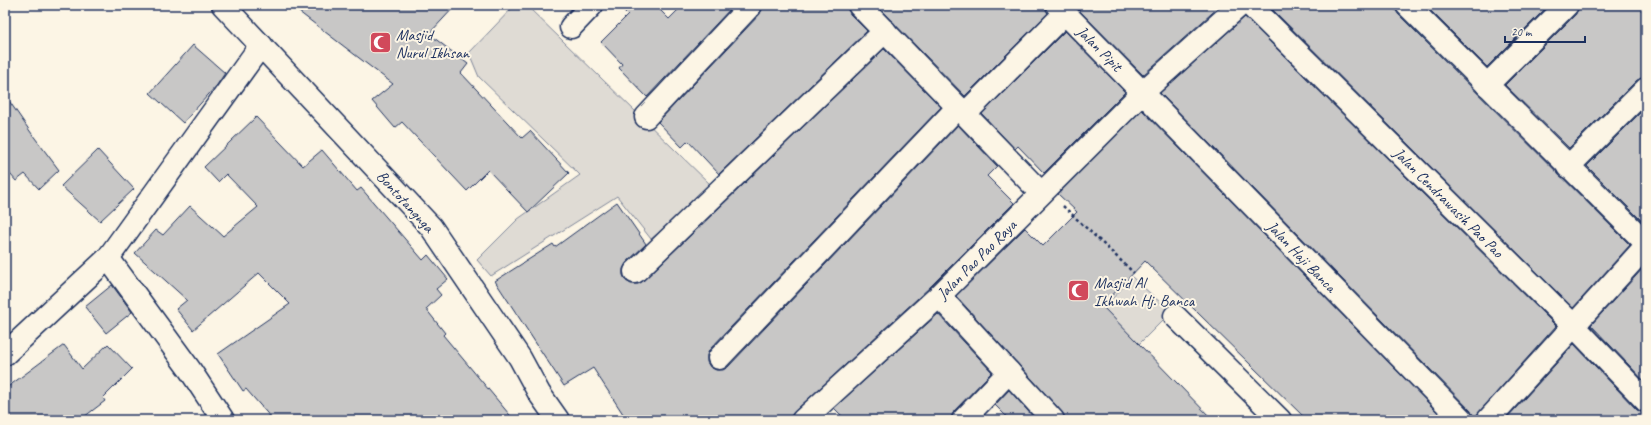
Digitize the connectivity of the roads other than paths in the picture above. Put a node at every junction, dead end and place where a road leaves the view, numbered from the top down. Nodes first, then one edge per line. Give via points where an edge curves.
1 (224, 5) edge
2 (592, 5) edge
3 (751, 5) edge
4 (859, 5) edge
5 (1240, 5) edge
6 (1250, 5) edge
7 (1567, 5) edge
8 (1410, 6) edge
9 (1061, 9) edge
10 (572, 27) dead end
11 (885, 31) junction
12 (261, 45) junction
13 (1487, 85) junction
14 (1646, 89) edge
15 (1143, 92) junction
16 (961, 110) junction
17 (646, 117) dead end
18 (1568, 167) junction
19 (1044, 191) junction
20 (1646, 244) edge
21 (108, 258) junction
22 (635, 272) dead end
23 (939, 296) junction
24 (1175, 316) dead end
25 (1574, 326) junction
26 (5, 354) edge
27 (719, 358) dead end
28 (1009, 372) junction
29 (1646, 401) edge
30 (223, 420) edge
31 (558, 420) edge
32 (804, 420) edge
33 (963, 420) edge
34 (1053, 420) edge
35 (1280, 420) edge
36 (1462, 420) edge
37 (1488, 420) edge

1 - 12 street, Bontotangnga
2 - 10 street
3 - 17 street
4 - 11 street
5 - 15 street, Jalan Pao Pao Raya
6 - 25 street, Jalan Cendrawasih Pao Pao
7 - 13 street
8 - 13 street
9 - 15 street, Jalan Pipit
9 - 16 street
11 - 16 street
11 - 22 street
12 - 21 street
12 - 31 street, Bontotangnga via 431,227 520,358 539,393
13 - 18 street
14 - 18 street
15 - 19 street, Jalan Pao Pao Raya
15 - 36 street, Jalan Haji Banca
16 - 19 street
16 - 27 street
18 - 20 street
19 - 23 street, Jalan Pao Pao Raya
20 - 25 street
21 - 26 street
21 - 30 street via 190,370
23 - 28 street
23 - 32 street, Jalan Pao Pao Raya
24 - 35 street
25 - 29 street, Jalan Cendrawasih Pao Pao
25 - 37 street
28 - 33 street
28 - 34 street

